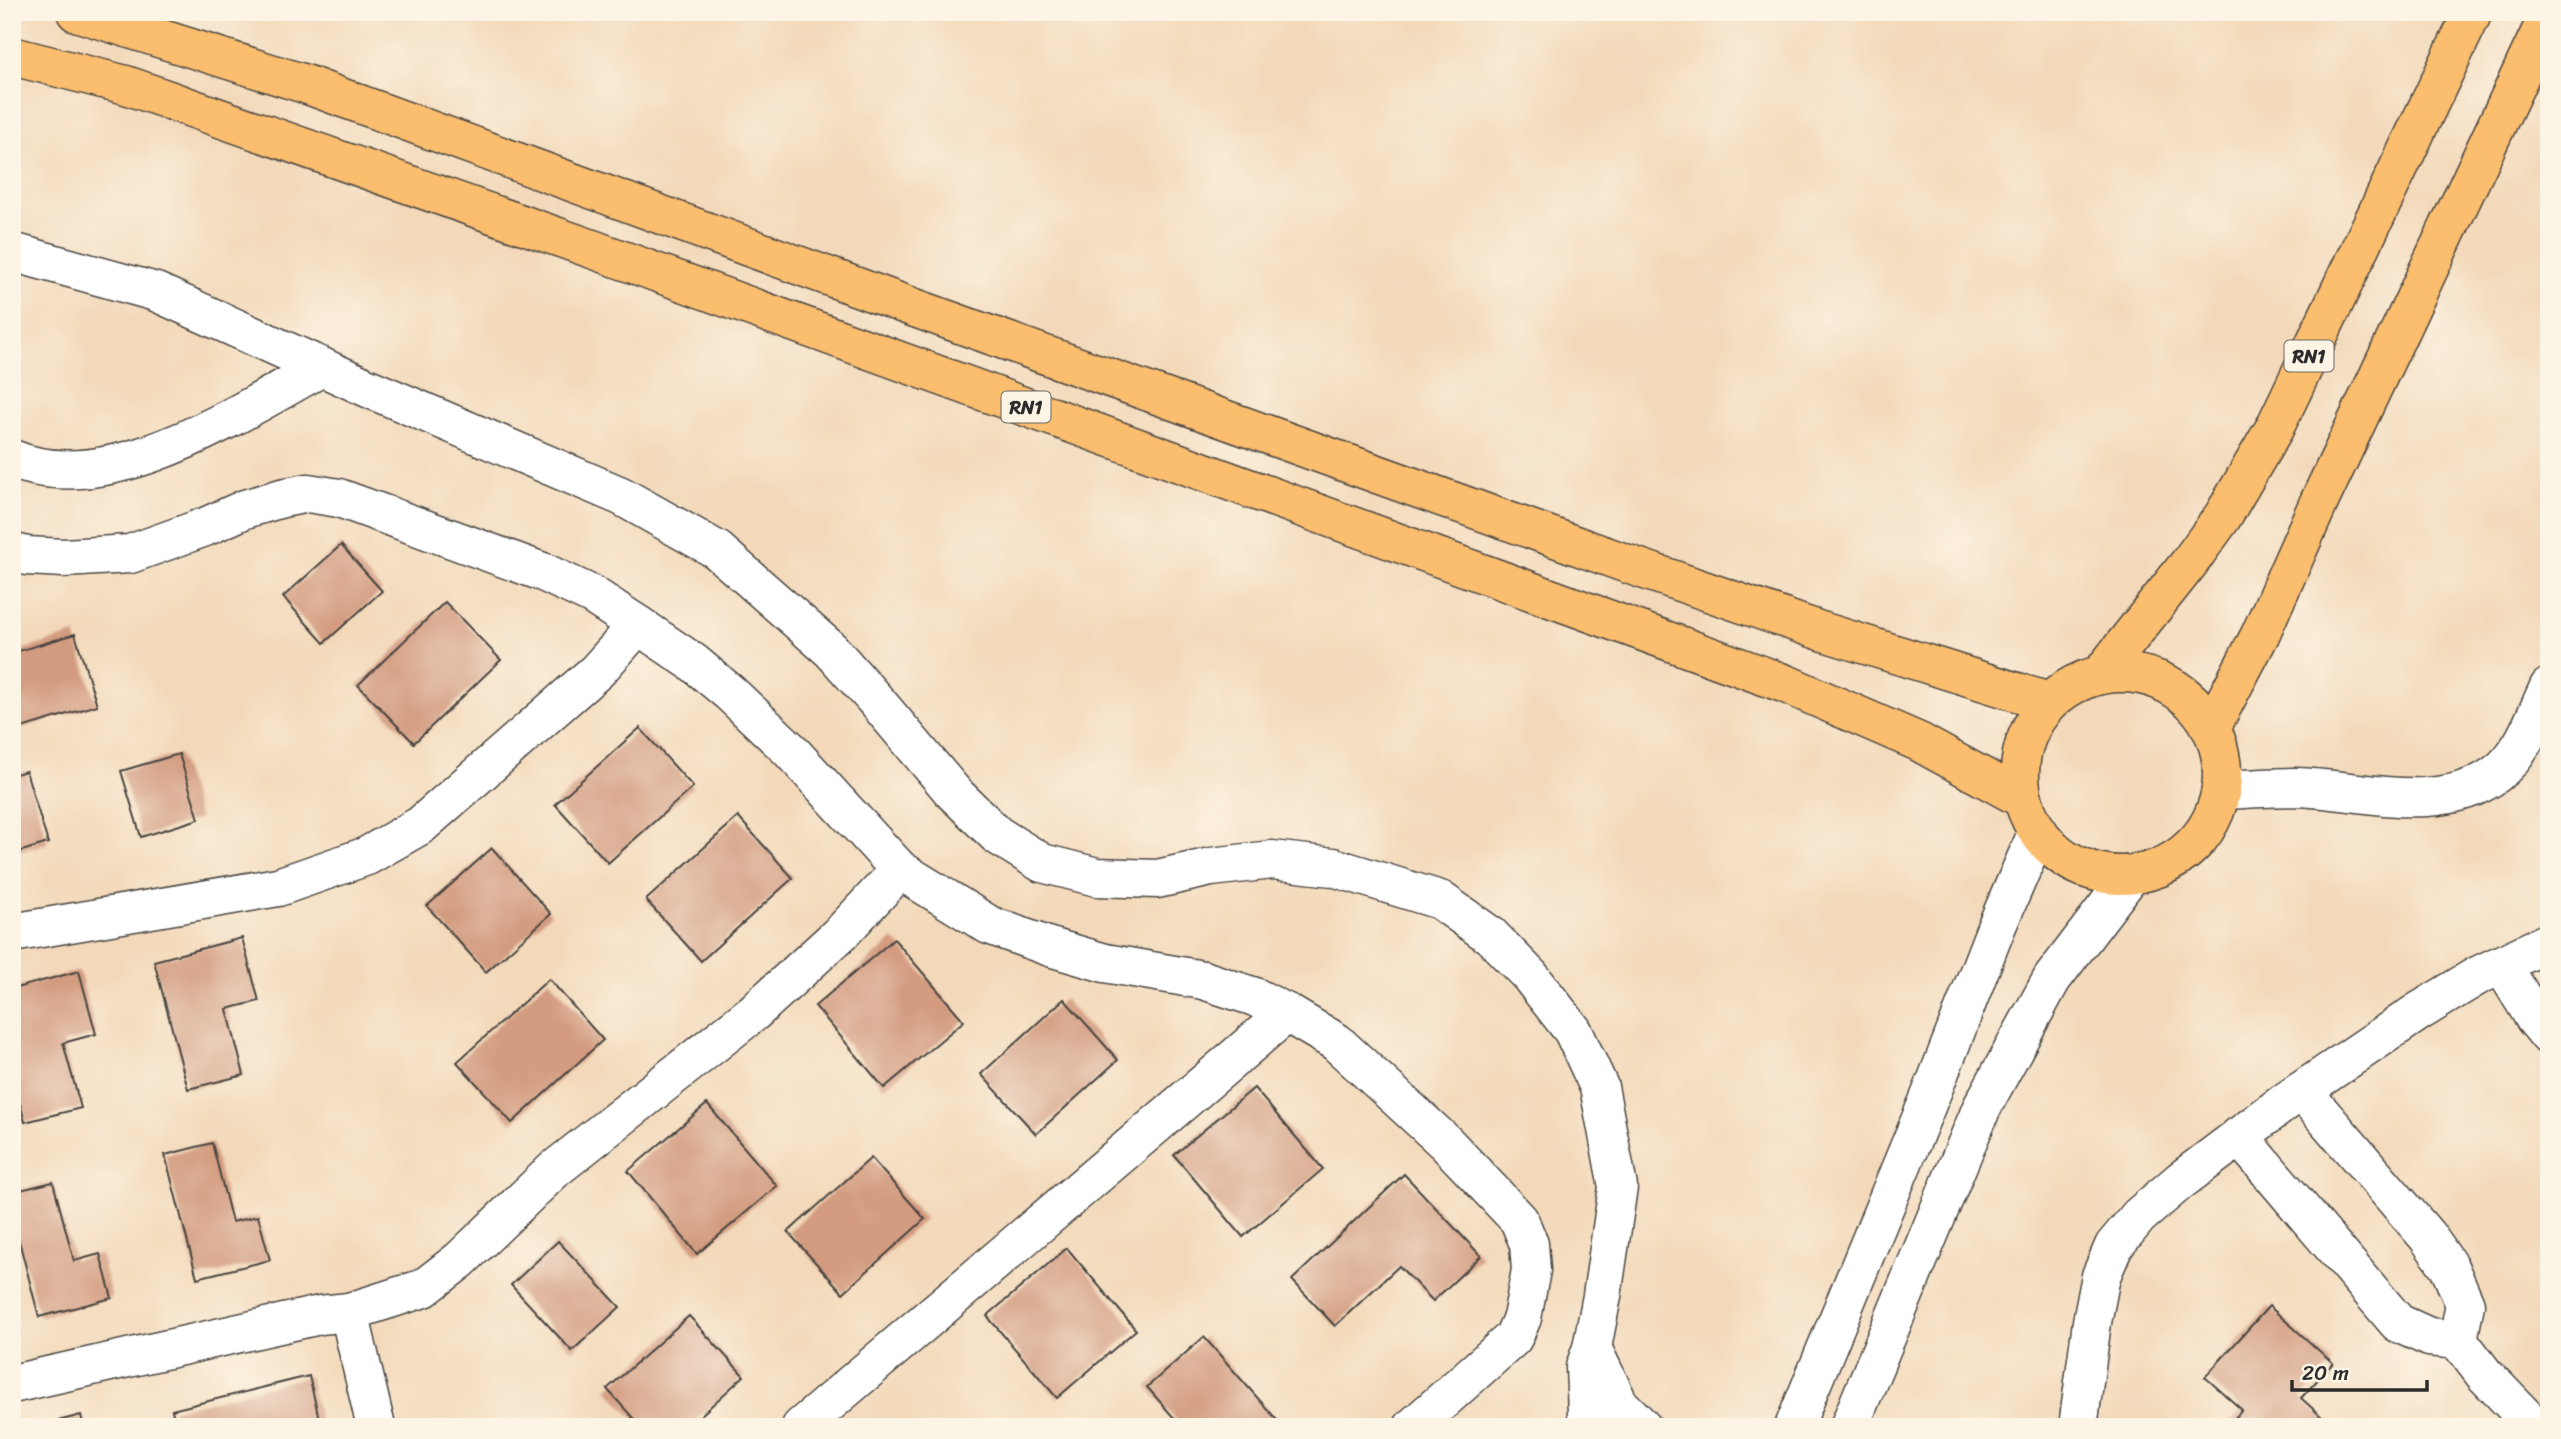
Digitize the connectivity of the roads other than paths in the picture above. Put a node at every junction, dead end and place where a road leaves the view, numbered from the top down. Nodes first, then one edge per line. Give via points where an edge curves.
1 (76, 12) edge
2 (2473, 12) edge
3 (2549, 14) edge
4 (12, 56) edge
5 (12, 252) edge
6 (322, 367) junction
7 (12, 459) edge
8 (12, 552) edge
9 (638, 625) junction
10 (2101, 674) junction
11 (2549, 687) edge
12 (2049, 702) junction
13 (2211, 728) junction
14 (2222, 790) junction
15 (2031, 815) junction
16 (900, 870) junction
17 (2131, 875) junction
18 (12, 933) edge
19 (2549, 942) edge
20 (2502, 965) junction
21 (1287, 1013) junction
22 (2549, 1036) edge
23 (2302, 1091) junction
24 (2239, 1136) junction
25 (349, 1312) junction
26 (2458, 1340) junction
27 (1592, 1348) junction
28 (12, 1384) edge
29 (376, 1427) edge
30 (801, 1427) edge
31 (1413, 1427) edge
32 (1590, 1427) edge
33 (1642, 1427) edge
34 (1794, 1427) edge
35 (1849, 1427) edge
36 (2078, 1427) edge
37 (2535, 1427) edge

1 - 12 highway via 305,84 901,303 1821,631
2 - 10 highway, RN1 via 2274,427 2189,564
3 - 13 highway via 2260,635
4 - 15 highway, RN1 via 126,85 517,223 1787,684 1919,742
5 - 6 street via 156,292
6 - 7 street via 164,450 106,467 52,470
6 - 27 street via 621,496 716,550 831,650 954,793 998,835 1042,863 1097,877 1157,879 1272,860 1334,867 1440,900 1491,936 1573,1031 1600,1087 1618,1187
8 - 9 street via 64,558 130,554 245,509 308,493 339,498 543,572 592,595
9 - 16 street via 730,693 789,749
9 - 18 street via 597,671 421,825 367,856 278,887
10 - 12 highway, RN1 via 2073,684
10 - 13 highway, RN1 via 2134,673 2165,682 2193,701
11 - 14 street via 2517,752 2476,787 2433,797 2297,787
12 - 15 highway, RN1 via 2029,730 2020,764
13 - 14 highway, RN1 via 2221,758
14 - 17 highway, RN1 via 2211,822 2191,848 2164,867
15 - 17 highway, RN1 via 2063,857 2096,872
15 - 34 street via 1996,928
16 - 21 street via 989,925 1105,963 1203,980
16 - 25 street via 842,932 753,1013 555,1169 460,1260 424,1288
17 - 35 street via 2053,979 1982,1107
19 - 20 street
20 - 22 street
20 - 23 street via 2417,1012
21 - 30 street
21 - 31 street via 1336,1042 1447,1144 1518,1220 1529,1244 1528,1295 1513,1338
23 - 24 street
23 - 26 street via 2449,1267 2465,1304
24 - 26 street via 2398,1323 2429,1337
24 - 36 street via 2139,1216 2114,1246 2101,1276
25 - 28 street
25 - 29 street
26 - 37 street
27 - 32 street via 1585,1367
27 - 33 street via 1619,1404

